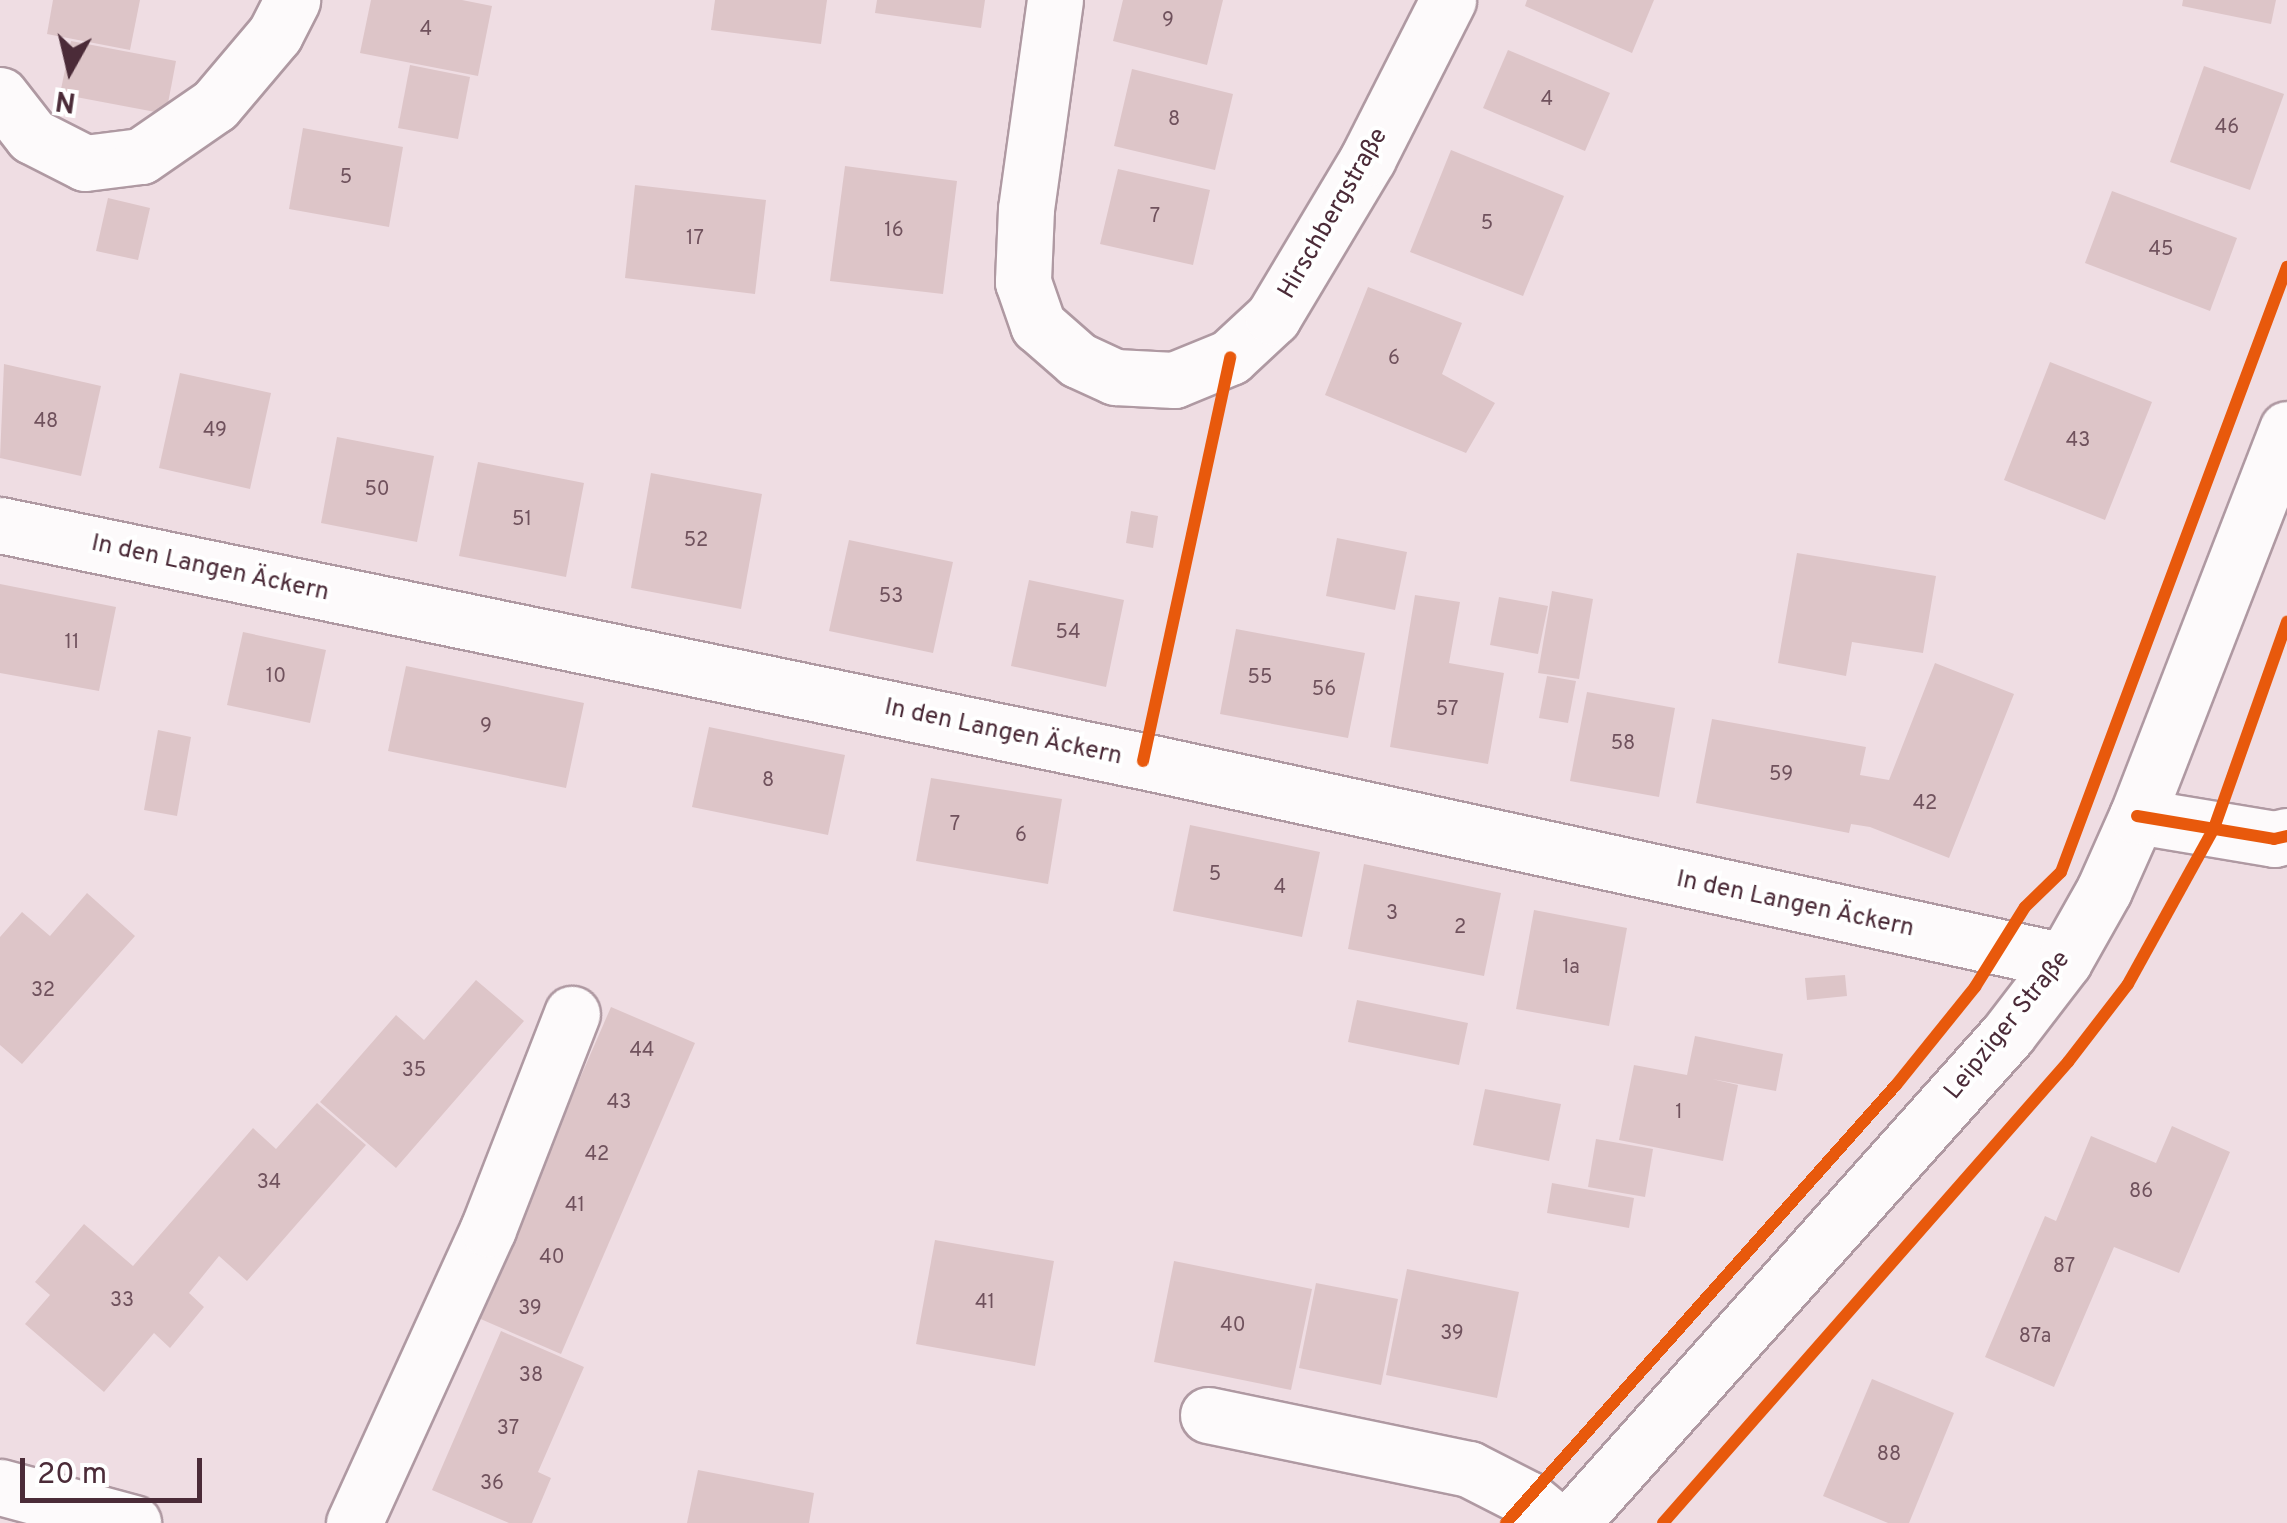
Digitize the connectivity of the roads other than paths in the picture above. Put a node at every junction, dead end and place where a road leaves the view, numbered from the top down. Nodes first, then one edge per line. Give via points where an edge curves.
1 (292, 0) edge
2 (1055, 0) edge
3 (1448, 0) edge
4 (0, 95) edge
5 (2287, 430) edge
6 (0, 526) edge
7 (2138, 816) junction
8 (2287, 836) edge
9 (2064, 961) junction
10 (572, 1014) dead end
11 (1208, 1415) dead end
12 (0, 1487) edge
13 (133, 1523) edge
14 (354, 1523) edge
15 (1557, 1523) edge
16 (1571, 1523) edge

1 - 4 street via 275,34 215,105 140,156 85,163 32,136
2 - 3 street, Hirschbergstraße via 1026,209 1023,282 1038,325 1078,360 1115,377 1174,380 1230,357 1273,317 1368,158
5 - 7 street, Leipziger Straße
6 - 9 street, In den Langen Äckern
7 - 8 street
7 - 9 street, Leipziger Straße
9 - 16 street, Leipziger Straße via 1995,1048
10 - 14 street via 488,1229
11 - 15 street via 1469,1469 1528,1499
12 - 13 street

